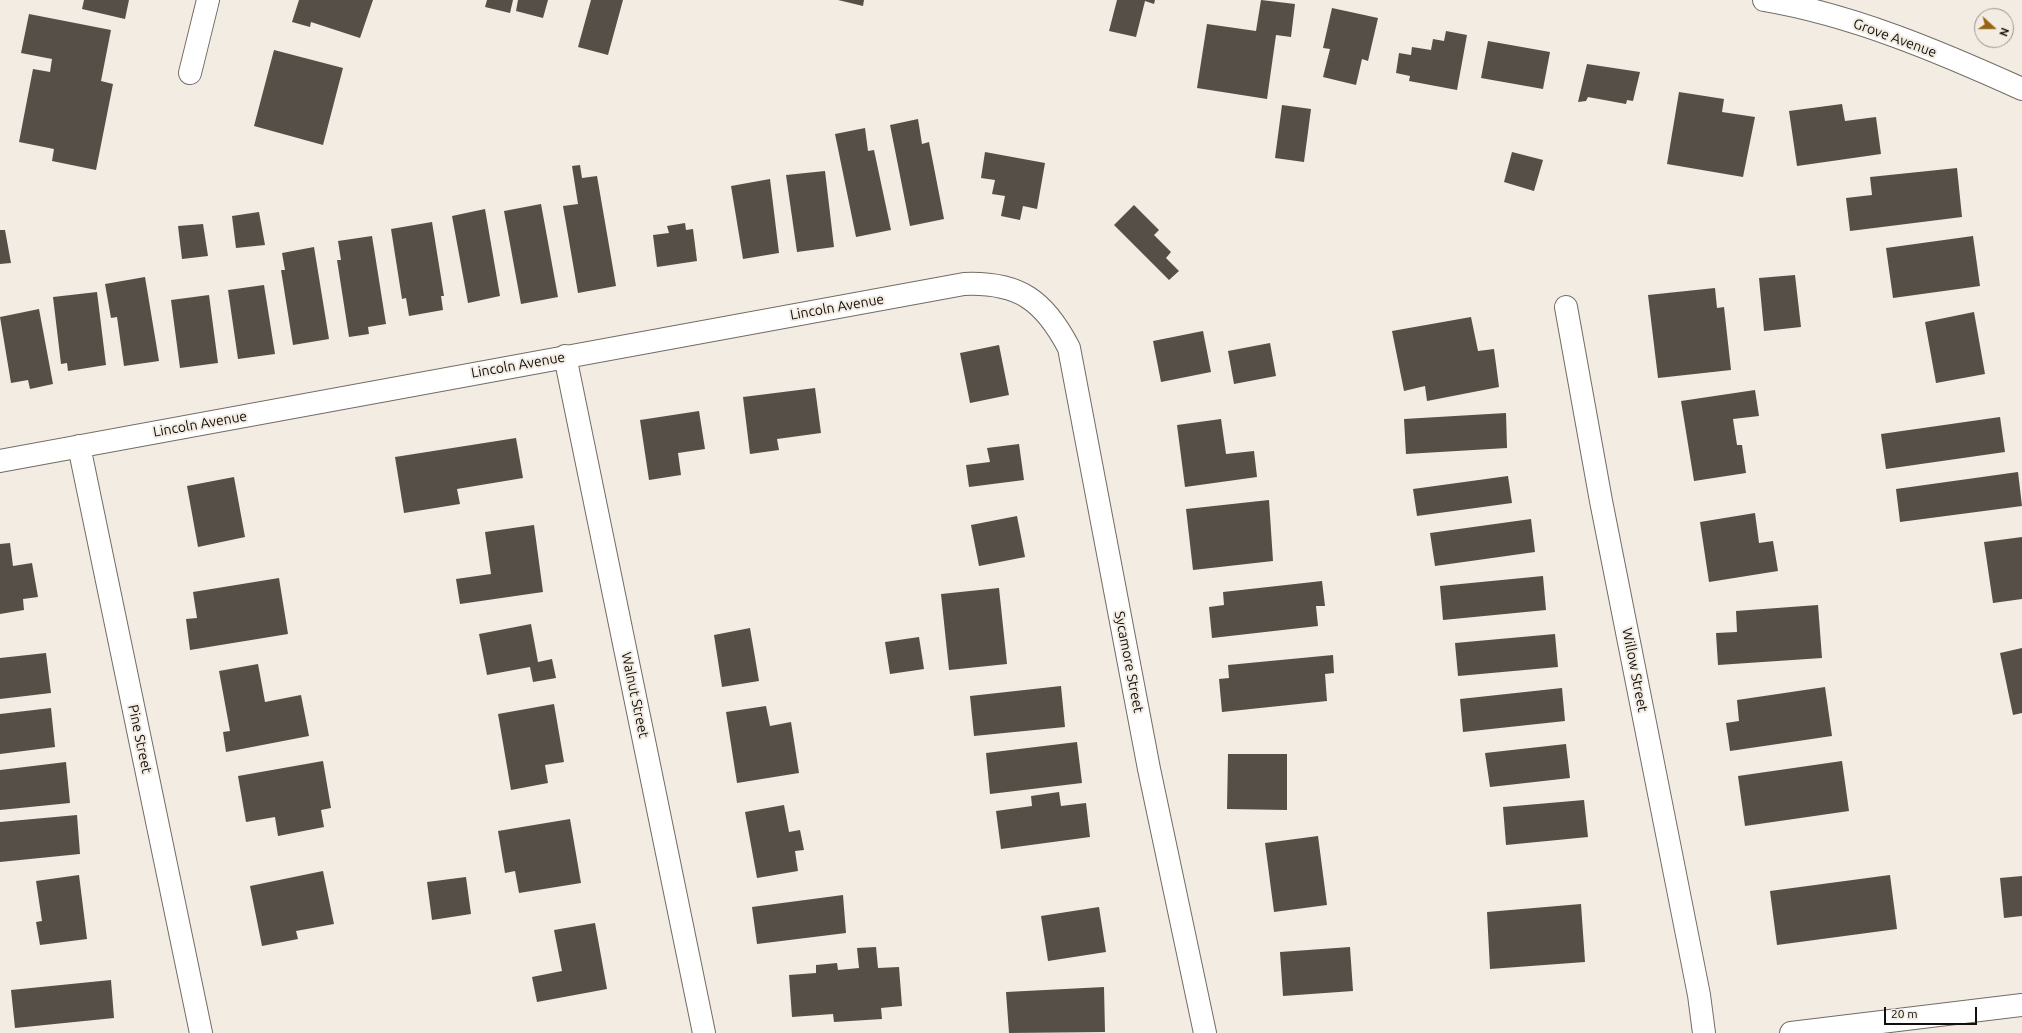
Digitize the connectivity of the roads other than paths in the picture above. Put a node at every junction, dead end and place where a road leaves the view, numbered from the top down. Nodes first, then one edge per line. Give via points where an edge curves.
1 (208, 0) edge
2 (1771, 1) edge
3 (190, 73) dead end
4 (2022, 90) edge
5 (1035, 301) joint
6 (1566, 307) dead end
7 (565, 356) junction
8 (79, 446) junction
9 (0, 461) edge
10 (2022, 1006) edge
11 (201, 1033) edge
12 (704, 1033) edge
13 (1205, 1033) edge
14 (1704, 1033) edge
15 (1792, 1033) edge

1 - 3 street
2 - 4 street, Grove Avenue via 1840,18 1919,45
5 - 7 street, Lincoln Avenue via 1011,289 985,284 964,284
5 - 13 street, Sycamore Street via 1057,324 1069,348 1149,769
6 - 14 street, Willow Street via 1601,501 1699,995
7 - 8 street, Lincoln Avenue
7 - 12 street, Walnut Street
8 - 9 street, Lincoln Avenue
8 - 11 street, Pine Street
10 - 15 street

